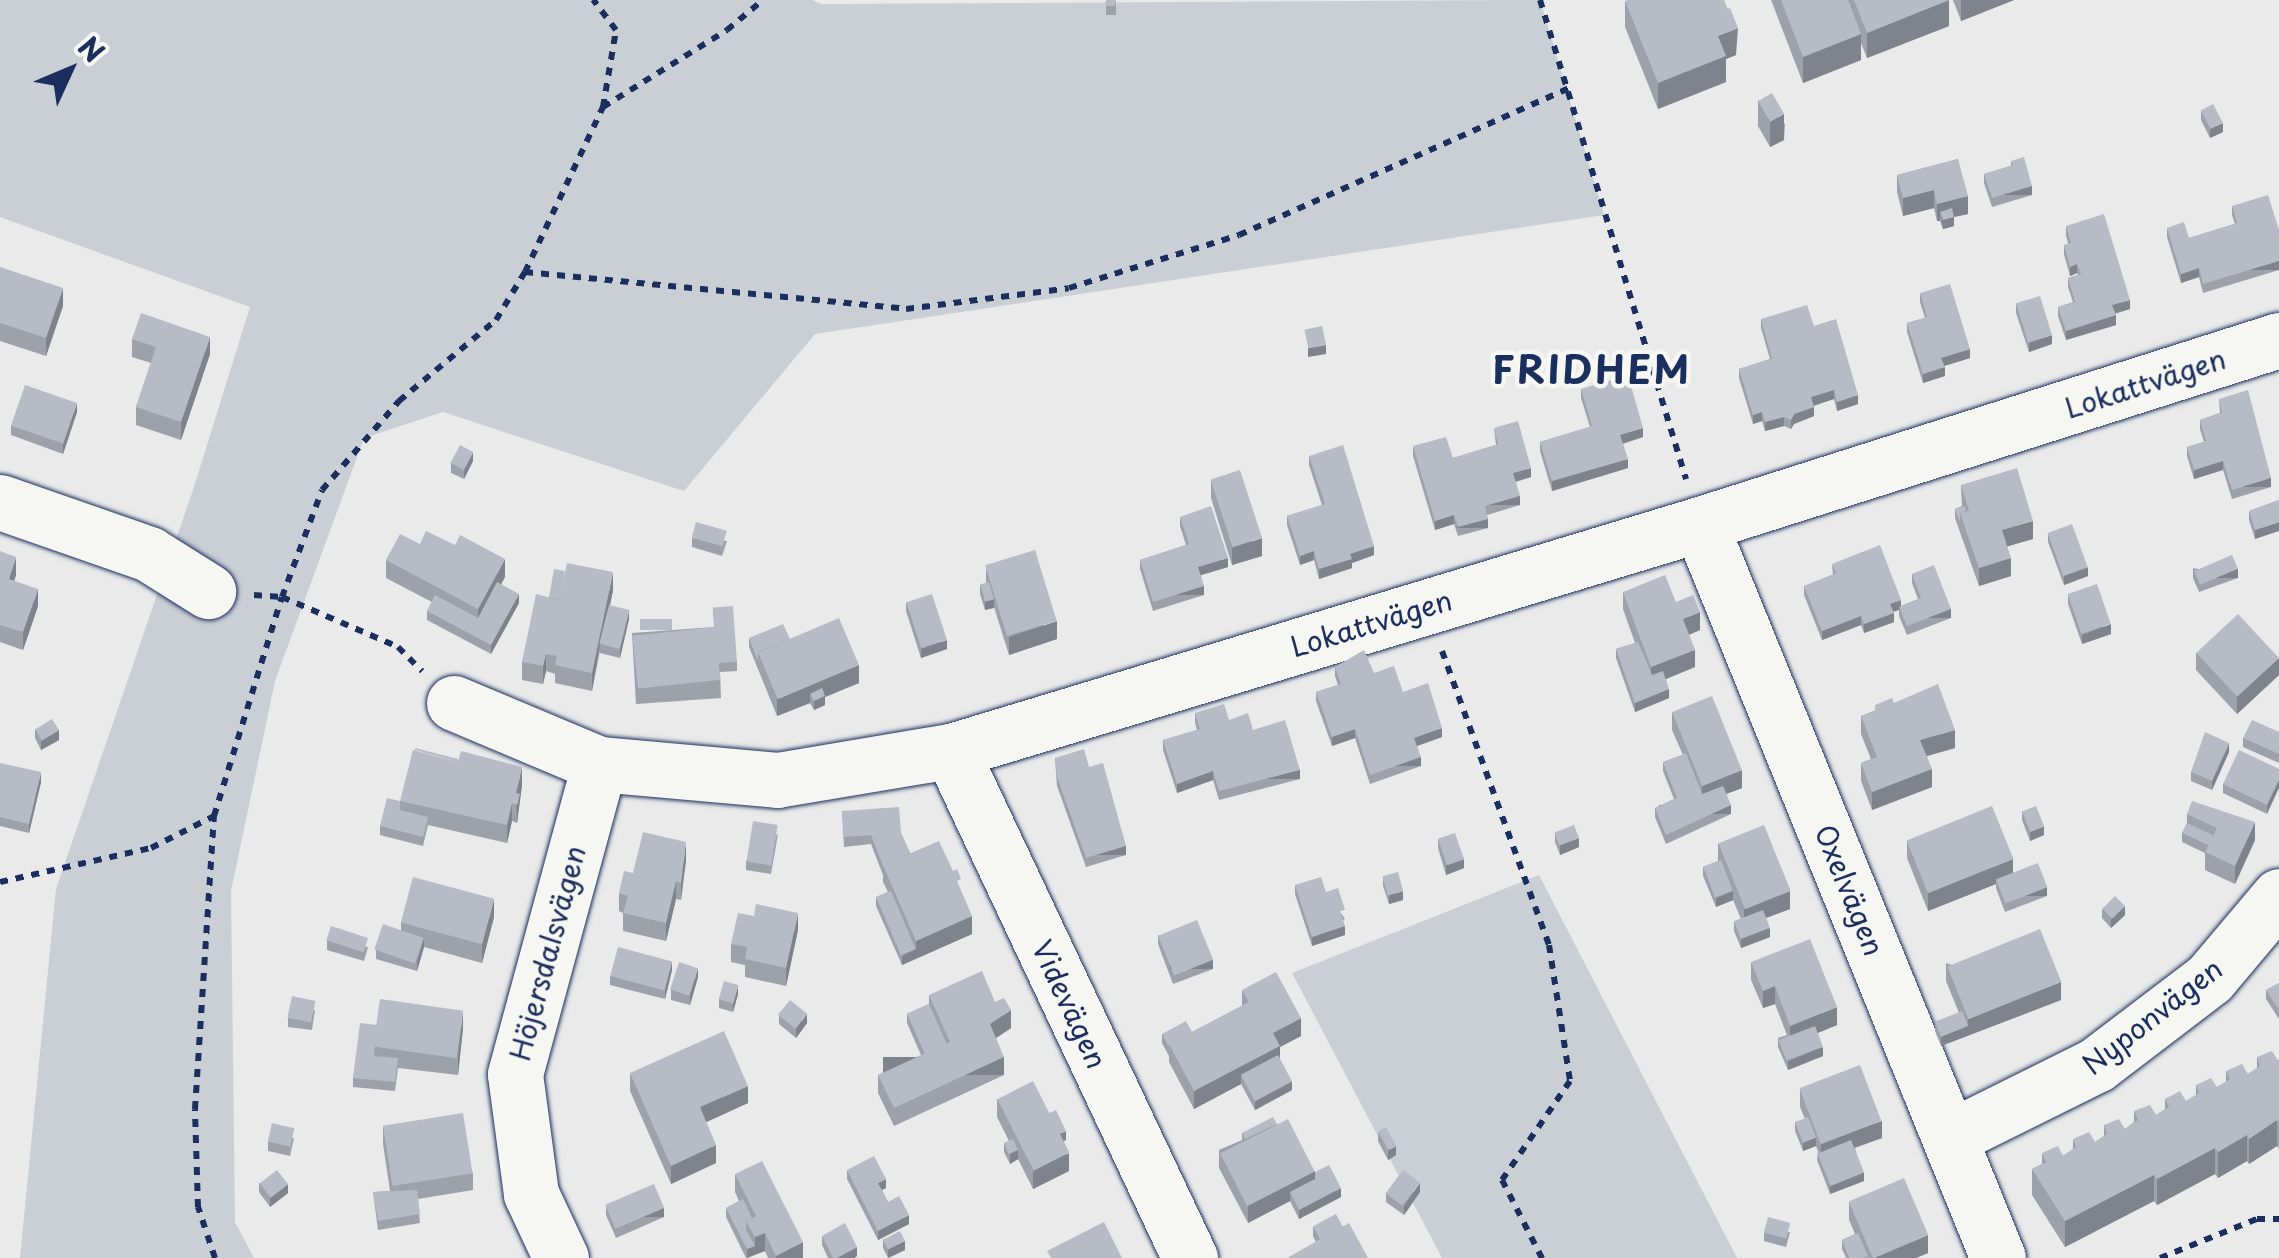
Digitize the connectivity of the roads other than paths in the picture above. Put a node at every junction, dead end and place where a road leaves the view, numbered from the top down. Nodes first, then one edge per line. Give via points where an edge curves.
1 (2279, 340) edge
2 (0, 502) edge
3 (1700, 524) junction
4 (208, 591) road end
5 (454, 703) road end
6 (951, 751) junction
7 (598, 764) junction
8 (2279, 896) edge
9 (1951, 1137) junction
10 (561, 1258) edge
11 (1190, 1258) edge
12 (1998, 1258) edge

1 - 3 street, Lokattvägen
2 - 4 street via 149,554
3 - 6 street, Lokattvägen
3 - 9 street, Oxelvägen
5 - 7 street, Lokattvägen
6 - 7 street, Lokattvägen via 777,780
6 - 11 street, Videvägen
7 - 10 street, Höjersdalsvägen via 515,1074 531,1194
8 - 9 street, Nyponvägen via 2210,978 2096,1065
9 - 12 street, Oxelvägen

